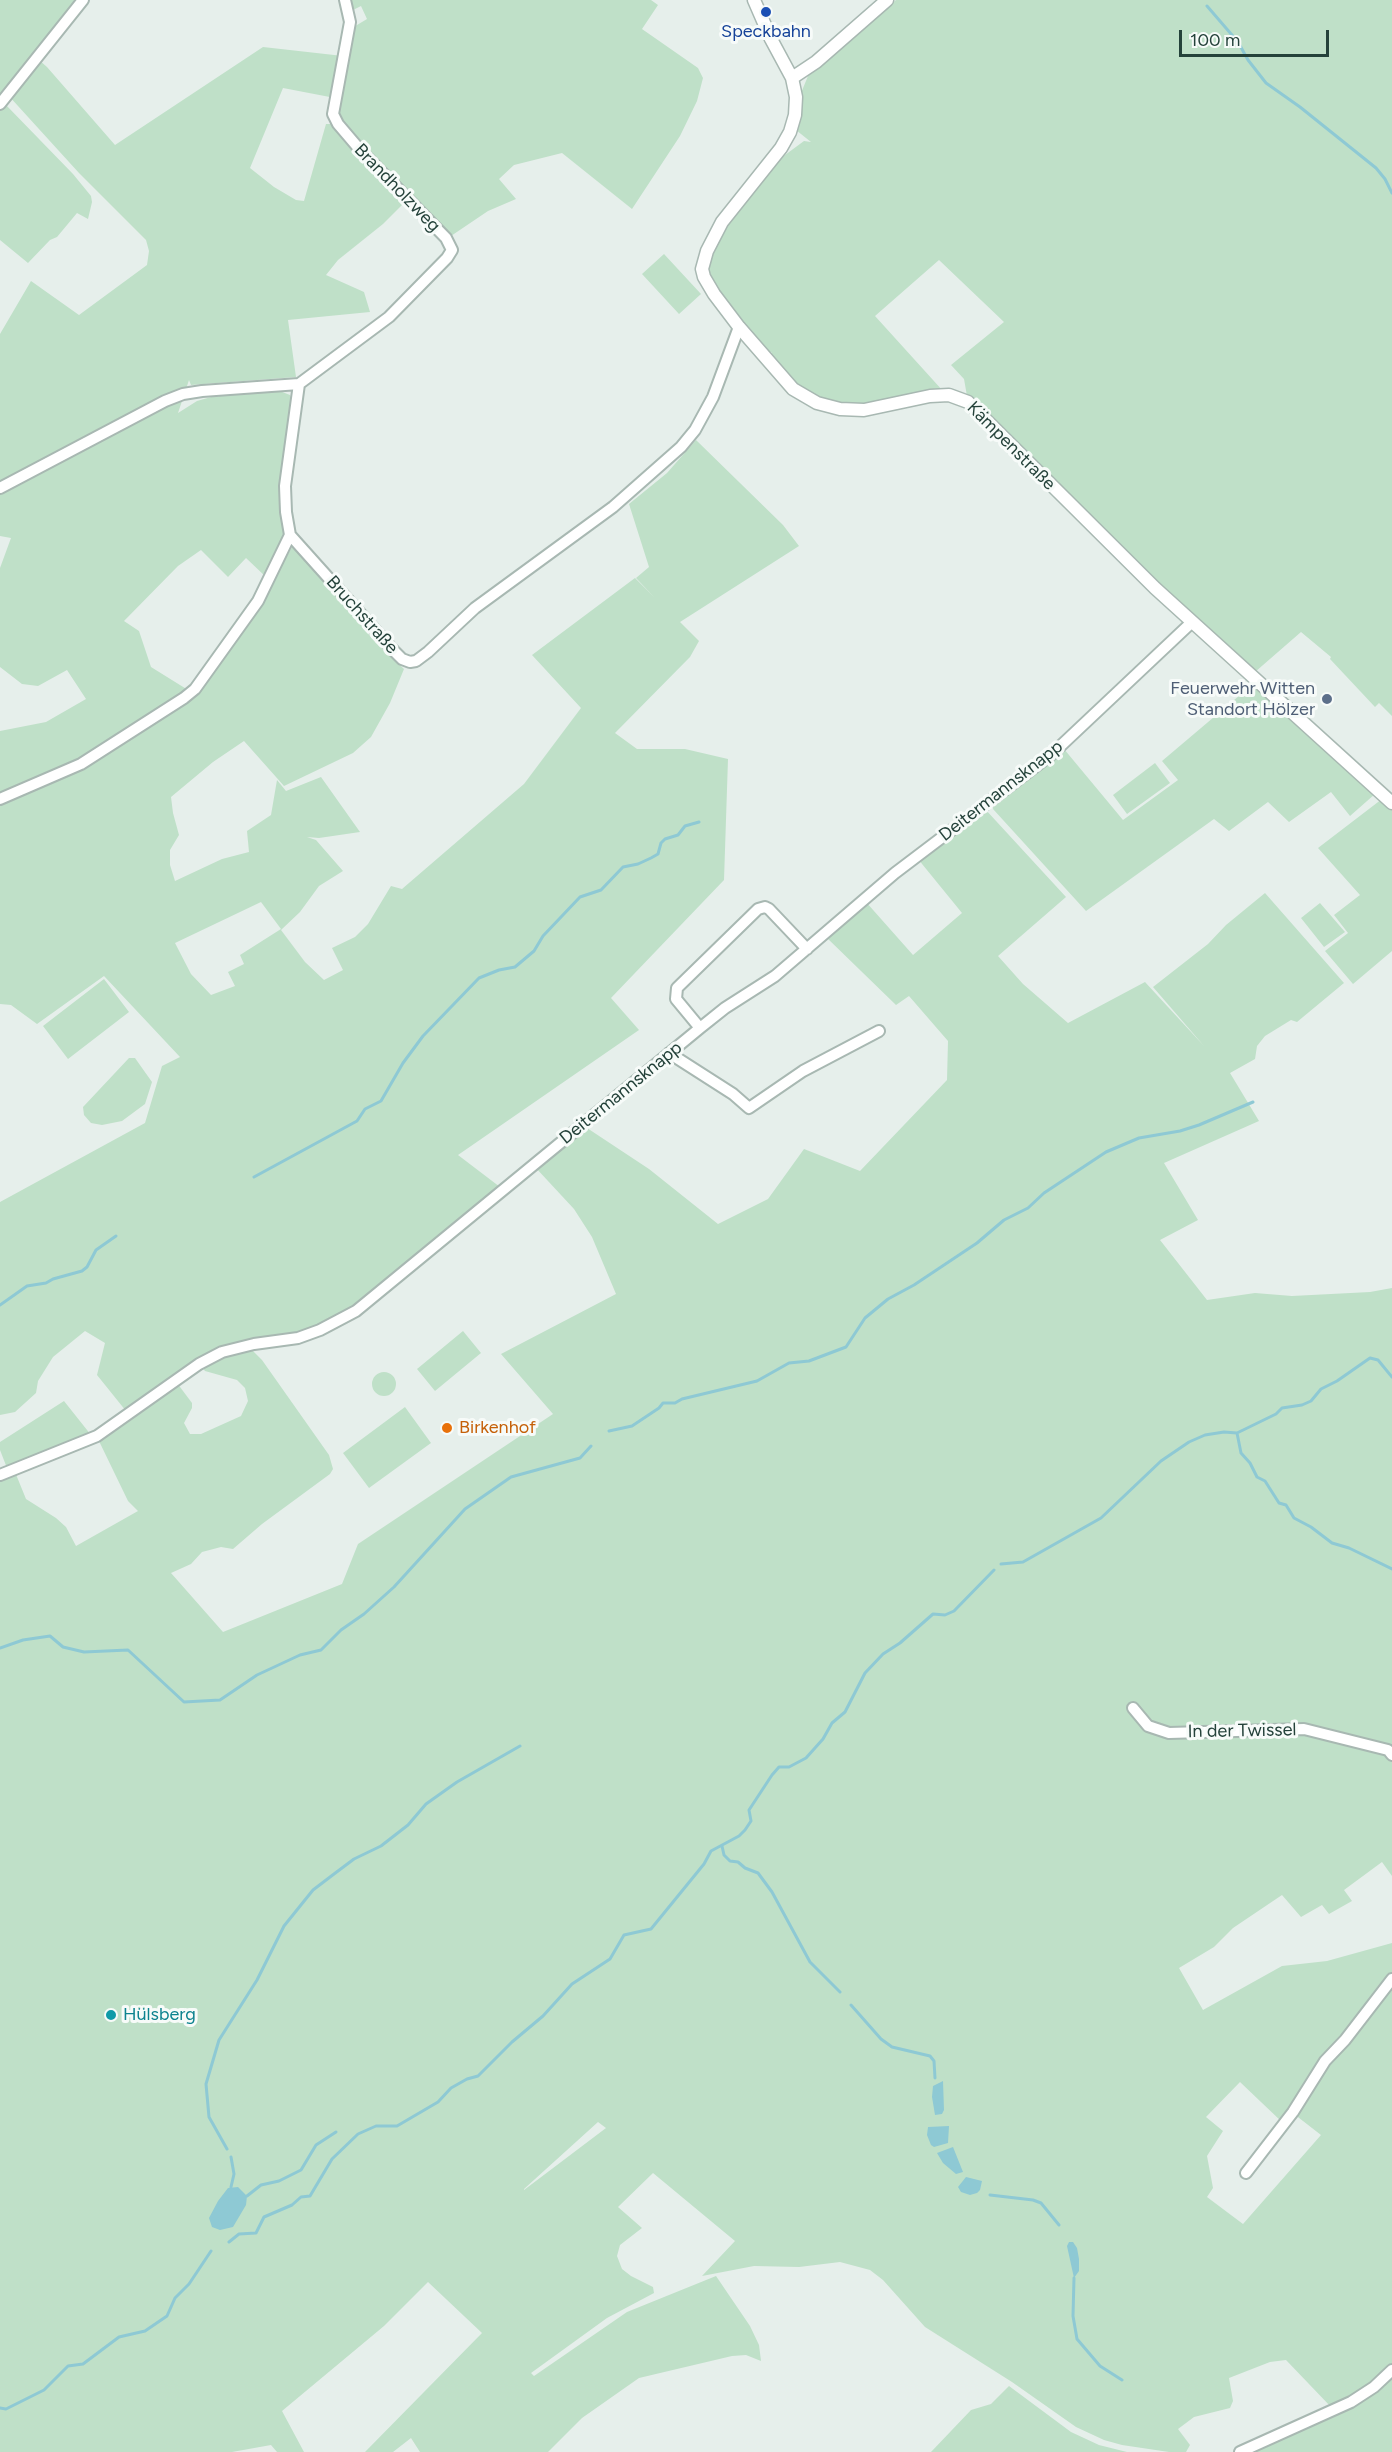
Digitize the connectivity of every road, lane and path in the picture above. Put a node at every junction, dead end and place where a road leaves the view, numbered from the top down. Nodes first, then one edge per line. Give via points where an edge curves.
1 (82, 0) edge
2 (345, 0) edge
3 (754, 0) edge
4 (887, 0) edge
5 (792, 78) junction
6 (0, 104) edge
7 (739, 327) junction
8 (299, 384) junction
9 (0, 488) edge
10 (290, 535) junction
11 (1191, 623) junction
12 (0, 799) edge
13 (1392, 803) edge
14 (807, 950) junction
15 (700, 1028) junction
16 (879, 1031) dead end
17 (669, 1053) junction
18 (0, 1474) edge
19 (1133, 1708) dead end
20 (1392, 1755) edge
21 (1392, 1979) edge
22 (1246, 2173) dead end
23 (1392, 2370) edge
24 (1240, 2452) edge

1 - 6 street
2 - 8 street, Brandholzweg via 350,22 333,114 346,135 446,238 452,250 388,317
3 - 5 street, Kämpenstraße
4 - 5 street
5 - 7 street, Kämpenstraße via 796,98 790,132 717,230 702,269 708,285
7 - 10 street, Bruchstraße via 710,404 681,447 613,507 475,608 416,661 402,659
7 - 11 street, Kämpenstraße via 793,389 817,403 864,410 930,396 949,395 968,402
8 - 9 street via 202,391 174,397
8 - 10 street via 285,486
10 - 12 street via 258,601 195,689 81,764
11 - 13 street, Kämpenstraße
11 - 14 street, Deitermannsknapp via 1052,754 895,873
14 - 15 street, Deitermannsknapp
14 - 15 street via 769,909 758,909 677,988 676,999
15 - 17 street, Deitermannsknapp
16 - 17 street via 803,1071 749,1108
17 - 18 street, Deitermannsknapp via 356,1311 298,1338 222,1352 97,1436
19 - 20 street, In der Twissel via 1148,1726 1169,1733 1304,1729 1388,1750
21 - 22 street via 1325,2061 1293,2112
23 - 24 street via 1351,2402

